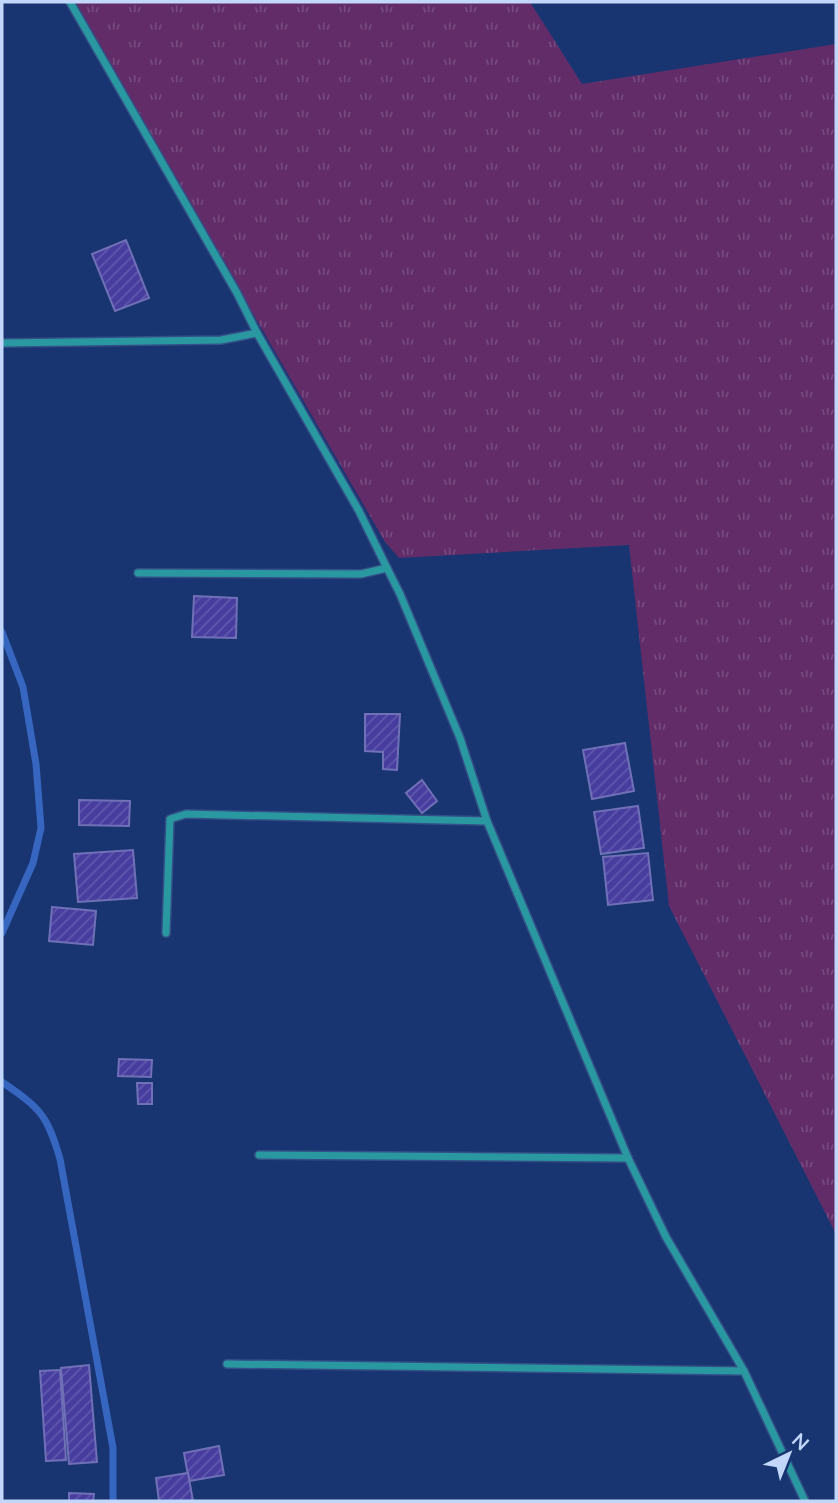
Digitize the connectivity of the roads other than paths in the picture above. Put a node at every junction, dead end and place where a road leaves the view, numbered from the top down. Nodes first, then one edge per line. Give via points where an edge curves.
1 (70, 2) edge
2 (257, 333) junction
3 (2, 343) edge
4 (387, 568) junction
5 (138, 573) dead end
6 (487, 821) junction
7 (166, 933) dead end
8 (259, 1155) dead end
9 (628, 1158) junction
10 (227, 1364) dead end
11 (744, 1371) junction
12 (805, 1501) edge

1 - 2 street
2 - 3 street via 221,340
2 - 4 street
4 - 5 street via 360,574
4 - 6 street via 460,738
6 - 7 street via 186,814 170,819
6 - 9 street
8 - 9 street
9 - 11 street via 666,1237
10 - 11 street
11 - 12 street

